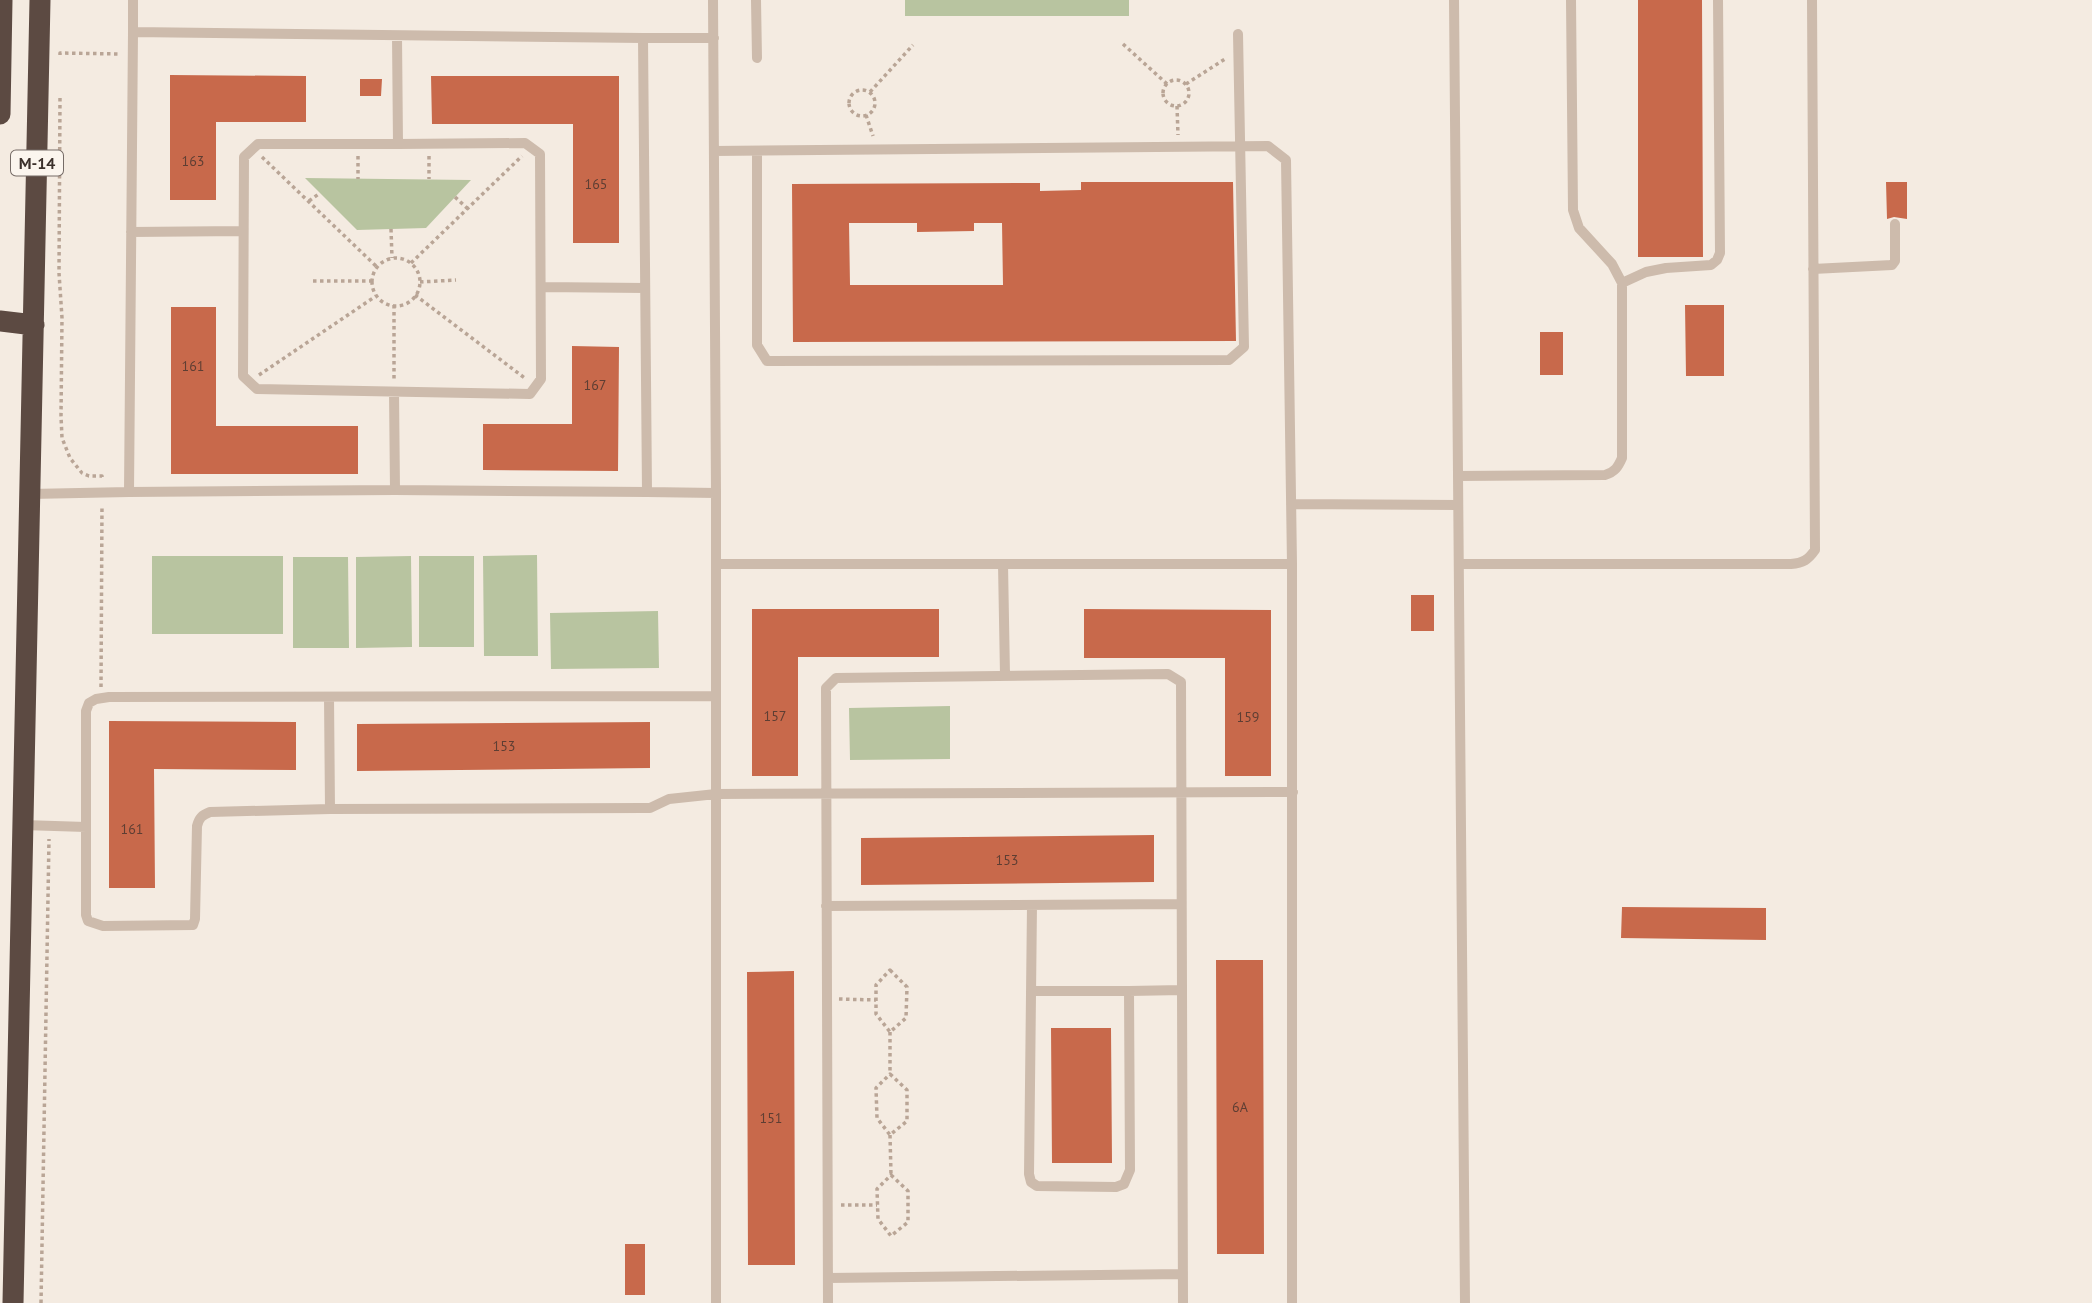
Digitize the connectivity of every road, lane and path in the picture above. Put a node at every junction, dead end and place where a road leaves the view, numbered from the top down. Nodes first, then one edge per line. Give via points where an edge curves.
1 (2, 0) edge
2 (40, 0) edge
3 (133, 0) edge
4 (713, 0) edge
5 (756, 0) edge
6 (1454, 0) edge
7 (1571, 0) edge
8 (1718, 0) edge
9 (1812, 0) edge
10 (133, 32) junction
11 (1238, 34) dead end
12 (397, 36) junction
13 (643, 38) junction
14 (714, 38) junction
15 (1123, 44) dead end
16 (913, 45) dead end
17 (1238, 50) junction
18 (133, 54) junction
19 (0, 56) edge
20 (757, 58) dead end
21 (60, 66) dead end
22 (1167, 84) junction
23 (1186, 84) junction
24 (870, 92) junction
25 (60, 93) dead end
26 (1177, 106) junction
27 (0, 114) edge
28 (866, 115) junction
29 (358, 144) junction
30 (398, 144) junction
31 (429, 144) junction
32 (1240, 146) junction
33 (531, 147) junction
34 (1179, 147) junction
35 (253, 148) junction
36 (878, 150) junction
37 (757, 151) junction
38 (714, 152) junction
39 (358, 179) dead end
40 (429, 179) dead end
41 (320, 193) dead end
42 (455, 197) dead end
43 (309, 201) junction
44 (468, 209) junction
45 (1895, 224) dead end
46 (391, 229) dead end
47 (243, 231) junction
48 (131, 232) junction
49 (393, 258) junction
50 (411, 263) junction
51 (377, 267) junction
52 (1813, 269) junction
53 (456, 280) dead end
54 (313, 281) dead end
55 (372, 281) junction
56 (420, 282) junction
57 (1622, 283) junction
58 (541, 287) junction
59 (645, 288) junction
60 (415, 295) junction
61 (376, 296) junction
62 (394, 305) junction
63 (0, 321) edge
64 (34, 325) junction
65 (249, 382) junction
66 (536, 386) junction
67 (394, 392) junction
68 (1458, 476) junction
69 (395, 490) junction
70 (129, 492) junction
71 (647, 492) junction
72 (102, 493) junction
73 (716, 493) junction
74 (30, 494) junction
75 (1292, 504) junction
76 (1458, 505) junction
77 (716, 564) junction
78 (1003, 564) junction
79 (1292, 564) junction
80 (1458, 564) junction
81 (1005, 675) junction
82 (716, 696) junction
83 (329, 697) junction
84 (101, 698) junction
85 (1181, 792) junction
86 (1293, 792) junction
87 (716, 794) junction
88 (826, 794) junction
89 (330, 809) junction
90 (23, 825) junction
91 (50, 826) junction
92 (86, 827) junction
93 (1181, 904) junction
94 (1032, 905) junction
95 (827, 906) junction
96 (1129, 990) junction
97 (1182, 990) junction
98 (1031, 991) junction
99 (827, 999) junction
100 (876, 1000) junction
101 (890, 1032) junction
102 (890, 1074) junction
103 (890, 1135) junction
104 (891, 1175) junction
105 (827, 1205) junction
106 (877, 1205) junction
107 (7, 1257) edge
108 (1183, 1274) junction
109 (828, 1278) junction
110 (13, 1303) edge
111 (41, 1303) edge
112 (716, 1303) edge
113 (828, 1303) edge
114 (1183, 1303) edge
115 (1292, 1303) edge
116 (1465, 1303) edge

1 - 19 highway
2 - 64 highway, М-14
3 - 10 lane
4 - 14 lane
5 - 20 lane
6 - 68 lane
7 - 57 lane via 1573,210 1579,228 1612,264
8 - 57 lane via 1720,253 1711,265 1646,272
9 - 52 lane
10 - 12 lane
10 - 18 lane
11 - 17 lane
12 - 13 lane
12 - 30 lane
13 - 14 lane
13 - 59 lane
14 - 38 lane
15 - 22 path
16 - 24 path
17 - 23 path
17 - 32 lane
18 - 21 path via 60,53
18 - 48 lane
19 - 27 highway
22 - 23 path via 1176,80
22 - 26 path via 1164,99
23 - 26 path via 1188,98
24 - 28 path via 875,105
24 - 28 path via 859,90 850,99 852,111
25 - 72 path via 62,438 82,473 102,476
26 - 34 path
28 - 36 path
29 - 30 lane
29 - 35 lane via 258,144
29 - 39 path
30 - 31 lane
31 - 33 lane via 525,143
31 - 40 path
32 - 34 lane
32 - 37 lane via 1244,347 1229,360 767,361 757,345
32 - 75 lane via 1268,146 1286,160
33 - 44 path
33 - 58 lane via 540,154
34 - 36 lane
35 - 43 path
35 - 47 lane via 244,156
36 - 37 lane
37 - 38 lane
38 - 73 lane
41 - 43 path
42 - 44 path
43 - 51 path
44 - 50 path
45 - 52 lane via 1892,265
46 - 49 path
47 - 48 lane
47 - 65 lane via 243,376
48 - 70 lane
49 - 50 path
49 - 51 path
50 - 56 path
51 - 55 path
52 - 80 lane via 1815,550 1809,559 1791,564
53 - 56 path
54 - 55 path
55 - 61 path
56 - 60 path
57 - 68 lane via 1622,458 1618,468 1605,475
58 - 59 lane
58 - 66 lane via 541,379
59 - 71 lane
60 - 62 path
60 - 66 path
61 - 62 path
61 - 65 path
62 - 67 path
63 - 64 highway
64 - 74 highway, М-14
65 - 67 lane via 257,390
66 - 67 lane via 530,394
67 - 69 lane
68 - 76 lane
69 - 70 lane
69 - 71 lane
70 - 72 lane
71 - 73 lane
72 - 74 lane
72 - 84 path
73 - 77 lane
74 - 90 highway, М-14
75 - 76 lane
75 - 79 lane
76 - 80 lane
77 - 78 lane
77 - 82 lane
78 - 79 lane
78 - 81 lane
79 - 86 lane
80 - 116 lane
81 - 85 lane via 1168,674 1181,682
81 - 88 lane via 836,678 826,688
82 - 83 lane
82 - 87 lane
83 - 84 lane
83 - 89 lane
84 - 92 lane via 89,703 86,711
85 - 86 lane
85 - 88 lane
85 - 93 lane
86 - 115 lane
87 - 88 lane
87 - 89 lane via 669,799 650,808
87 - 112 lane
88 - 95 lane
89 - 92 lane via 204,814 197,826 195,919 188,926 103,926 88,921
90 - 91 lane
90 - 107 highway, М-14
91 - 92 lane
91 - 111 path
93 - 94 lane
93 - 97 lane
94 - 95 lane
94 - 98 lane
95 - 99 lane
96 - 97 lane
96 - 98 lane
96 - 98 lane via 1130,1170 1124,1184 1116,1187 1045,1187 1031,1182
97 - 108 lane
99 - 100 path
99 - 105 lane
100 - 101 path via 876,1014
100 - 101 path via 876,985 890,970 906,987 906,1018
101 - 102 path
102 - 103 path via 876,1088 877,1118
102 - 103 path via 907,1090 907,1121
103 - 104 path
104 - 106 path via 877,1189
104 - 106 path via 908,1191 908,1222 891,1236 878,1219
105 - 106 path
105 - 109 lane
107 - 110 highway, М-14
108 - 109 lane
108 - 114 lane
109 - 113 lane

